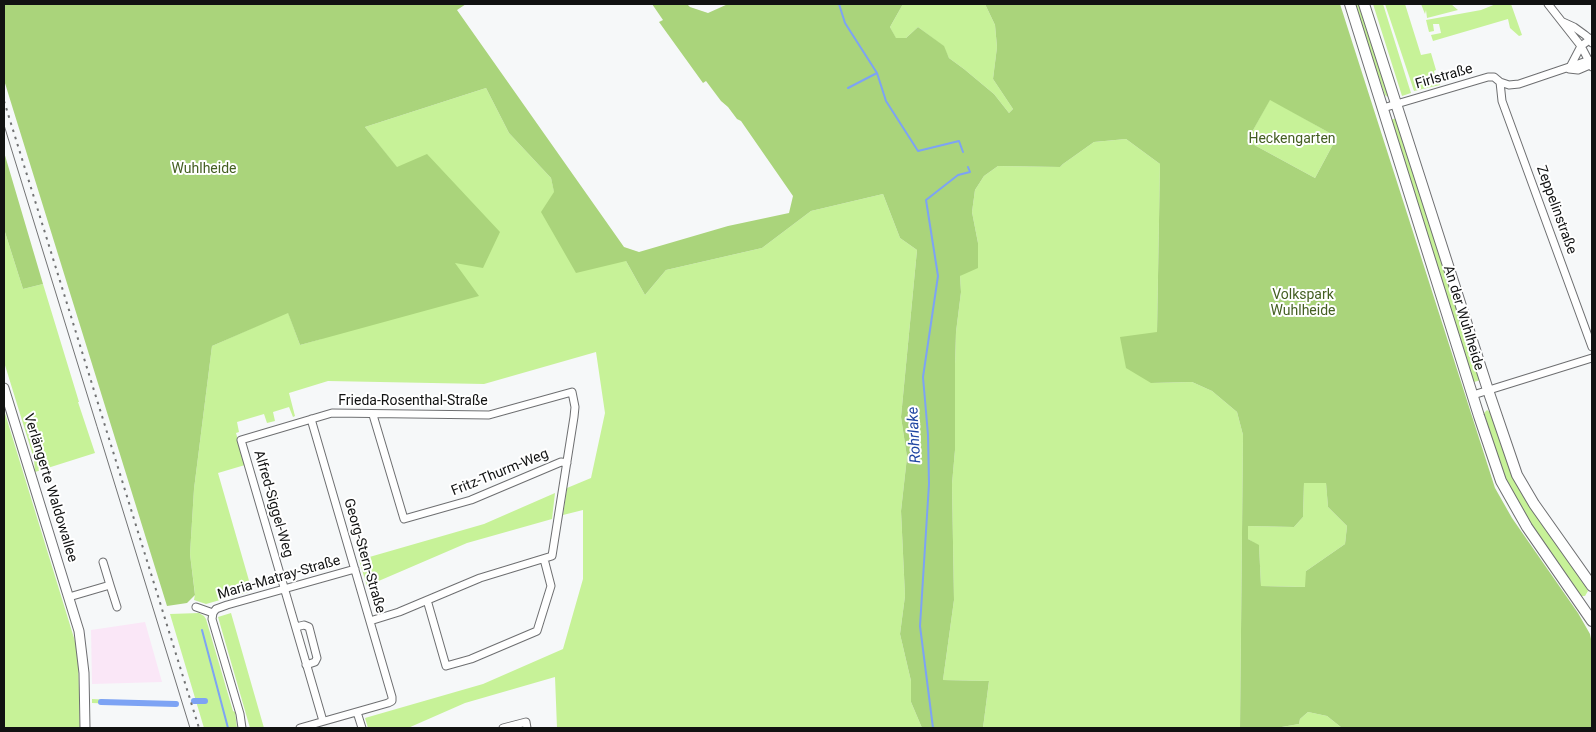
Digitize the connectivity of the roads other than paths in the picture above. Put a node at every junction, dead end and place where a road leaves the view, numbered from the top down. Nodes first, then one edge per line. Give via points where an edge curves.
1 (1350, 4) edge
2 (1364, 4) edge
3 (1548, 4) edge
4 (1562, 22) junction
5 (1592, 40) edge
6 (1581, 46) junction
7 (1592, 64) edge
8 (1569, 69) junction
9 (1500, 82) junction
10 (1396, 104) junction
11 (1383, 108) junction
12 (1592, 347) edge
13 (1592, 358) edge
14 (4, 388) edge
15 (1488, 390) junction
16 (1473, 395) junction
17 (373, 415) junction
18 (312, 419) junction
19 (567, 463) junction
20 (544, 559) junction
21 (103, 562) dead end
22 (355, 569) junction
23 (110, 585) junction
24 (1592, 586) edge
25 (284, 589) junction
26 (69, 597) junction
27 (427, 600) junction
28 (117, 607) dead end
29 (196, 607) dead end
30 (213, 614) junction
31 (370, 621) junction
32 (1592, 621) edge
33 (296, 628) junction
34 (306, 665) junction
35 (357, 712) junction
36 (323, 721) junction
37 (85, 728) edge
38 (242, 728) edge
39 (300, 728) edge
40 (362, 728) edge
41 (503, 728) edge
42 (527, 728) edge

1 - 11 main road, An der Wuhlheide
2 - 10 main road, An der Wuhlheide
3 - 4 street
4 - 5 street
4 - 6 street
5 - 6 street
6 - 7 street
6 - 8 street
7 - 8 street, Firlstraße via 1584,62
8 - 9 street, Firlstraße via 1519,84
9 - 10 street, Firlstraße via 1494,77 1488,78
9 - 12 street, Zeppelinstraße via 1502,101
10 - 11 street, Firlstraße
10 - 15 main road, An der Wuhlheide
11 - 16 main road, An der Wuhlheide
13 - 15 street
14 - 26 street, Verlängerte Waldowallee
15 - 16 street
15 - 24 main road, An der Wuhlheide via 1517,475
16 - 32 main road, An der Wuhlheide via 1492,460 1510,499
17 - 18 street, Frieda-Rosenthal-Straße via 332,413
17 - 19 street, Frieda-Rosenthal-Straße via 489,415 572,392 575,407
17 - 19 street, Fritz-Thurm-Weg via 404,519 471,500 561,462
18 - 22 street, Georg-Stern-Straße
18 - 25 street, Alfred-Siggel-Weg via 241,440
19 - 20 street, Frieda-Rosenthal-Straße via 553,554
20 - 27 street via 480,578
20 - 27 street via 551,586 537,631 471,659 446,666
21 - 23 street
22 - 25 street, Maria-Matray-Straße
22 - 31 street, Georg-Stern-Straße
23 - 26 street
23 - 28 street
25 - 30 street, Maria-Matray-Straße via 216,609
25 - 33 street
26 - 37 street, Verlängerte Waldowallee via 83,657
27 - 31 street
29 - 30 street
30 - 38 street
31 - 35 street, Georg-Stern-Straße via 392,701
33 - 34 street
33 - 34 street via 304,625 309,628 317,658
34 - 36 street
35 - 36 street
35 - 40 street
36 - 39 street
41 - 42 street via 526,722

